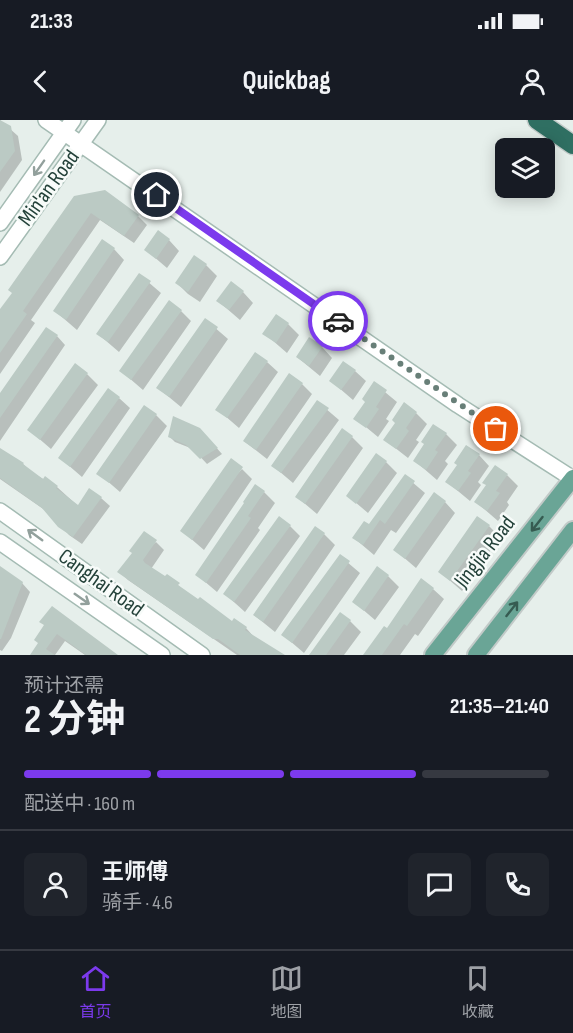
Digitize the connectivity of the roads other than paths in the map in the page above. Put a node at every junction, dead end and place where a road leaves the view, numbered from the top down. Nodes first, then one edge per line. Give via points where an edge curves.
1 (46, 120) edge
2 (98, 120) edge
3 (537, 120) edge
4 (68, 126) edge
5 (81, 143) junction
6 (573, 145) edge
7 (0, 223) edge
8 (0, 256) edge
9 (573, 479) edge
10 (0, 510) edge
11 (573, 530) edge
12 (0, 542) edge
13 (162, 655) edge
14 (202, 655) edge
15 (433, 655) edge
16 (476, 655) edge

1 - 4 main road
2 - 5 main road, Min'an Road
3 - 6 highway
4 - 5 main road
4 -> 7 main road, Min'an Road
5 - 8 main road, Min'an Road
5 - 9 main road via 458,405
9 -> 15 main road, Jingjia Road
14 -> 10 main road, Canghai Road
16 -> 11 main road
12 -> 13 main road, Canghai Road

